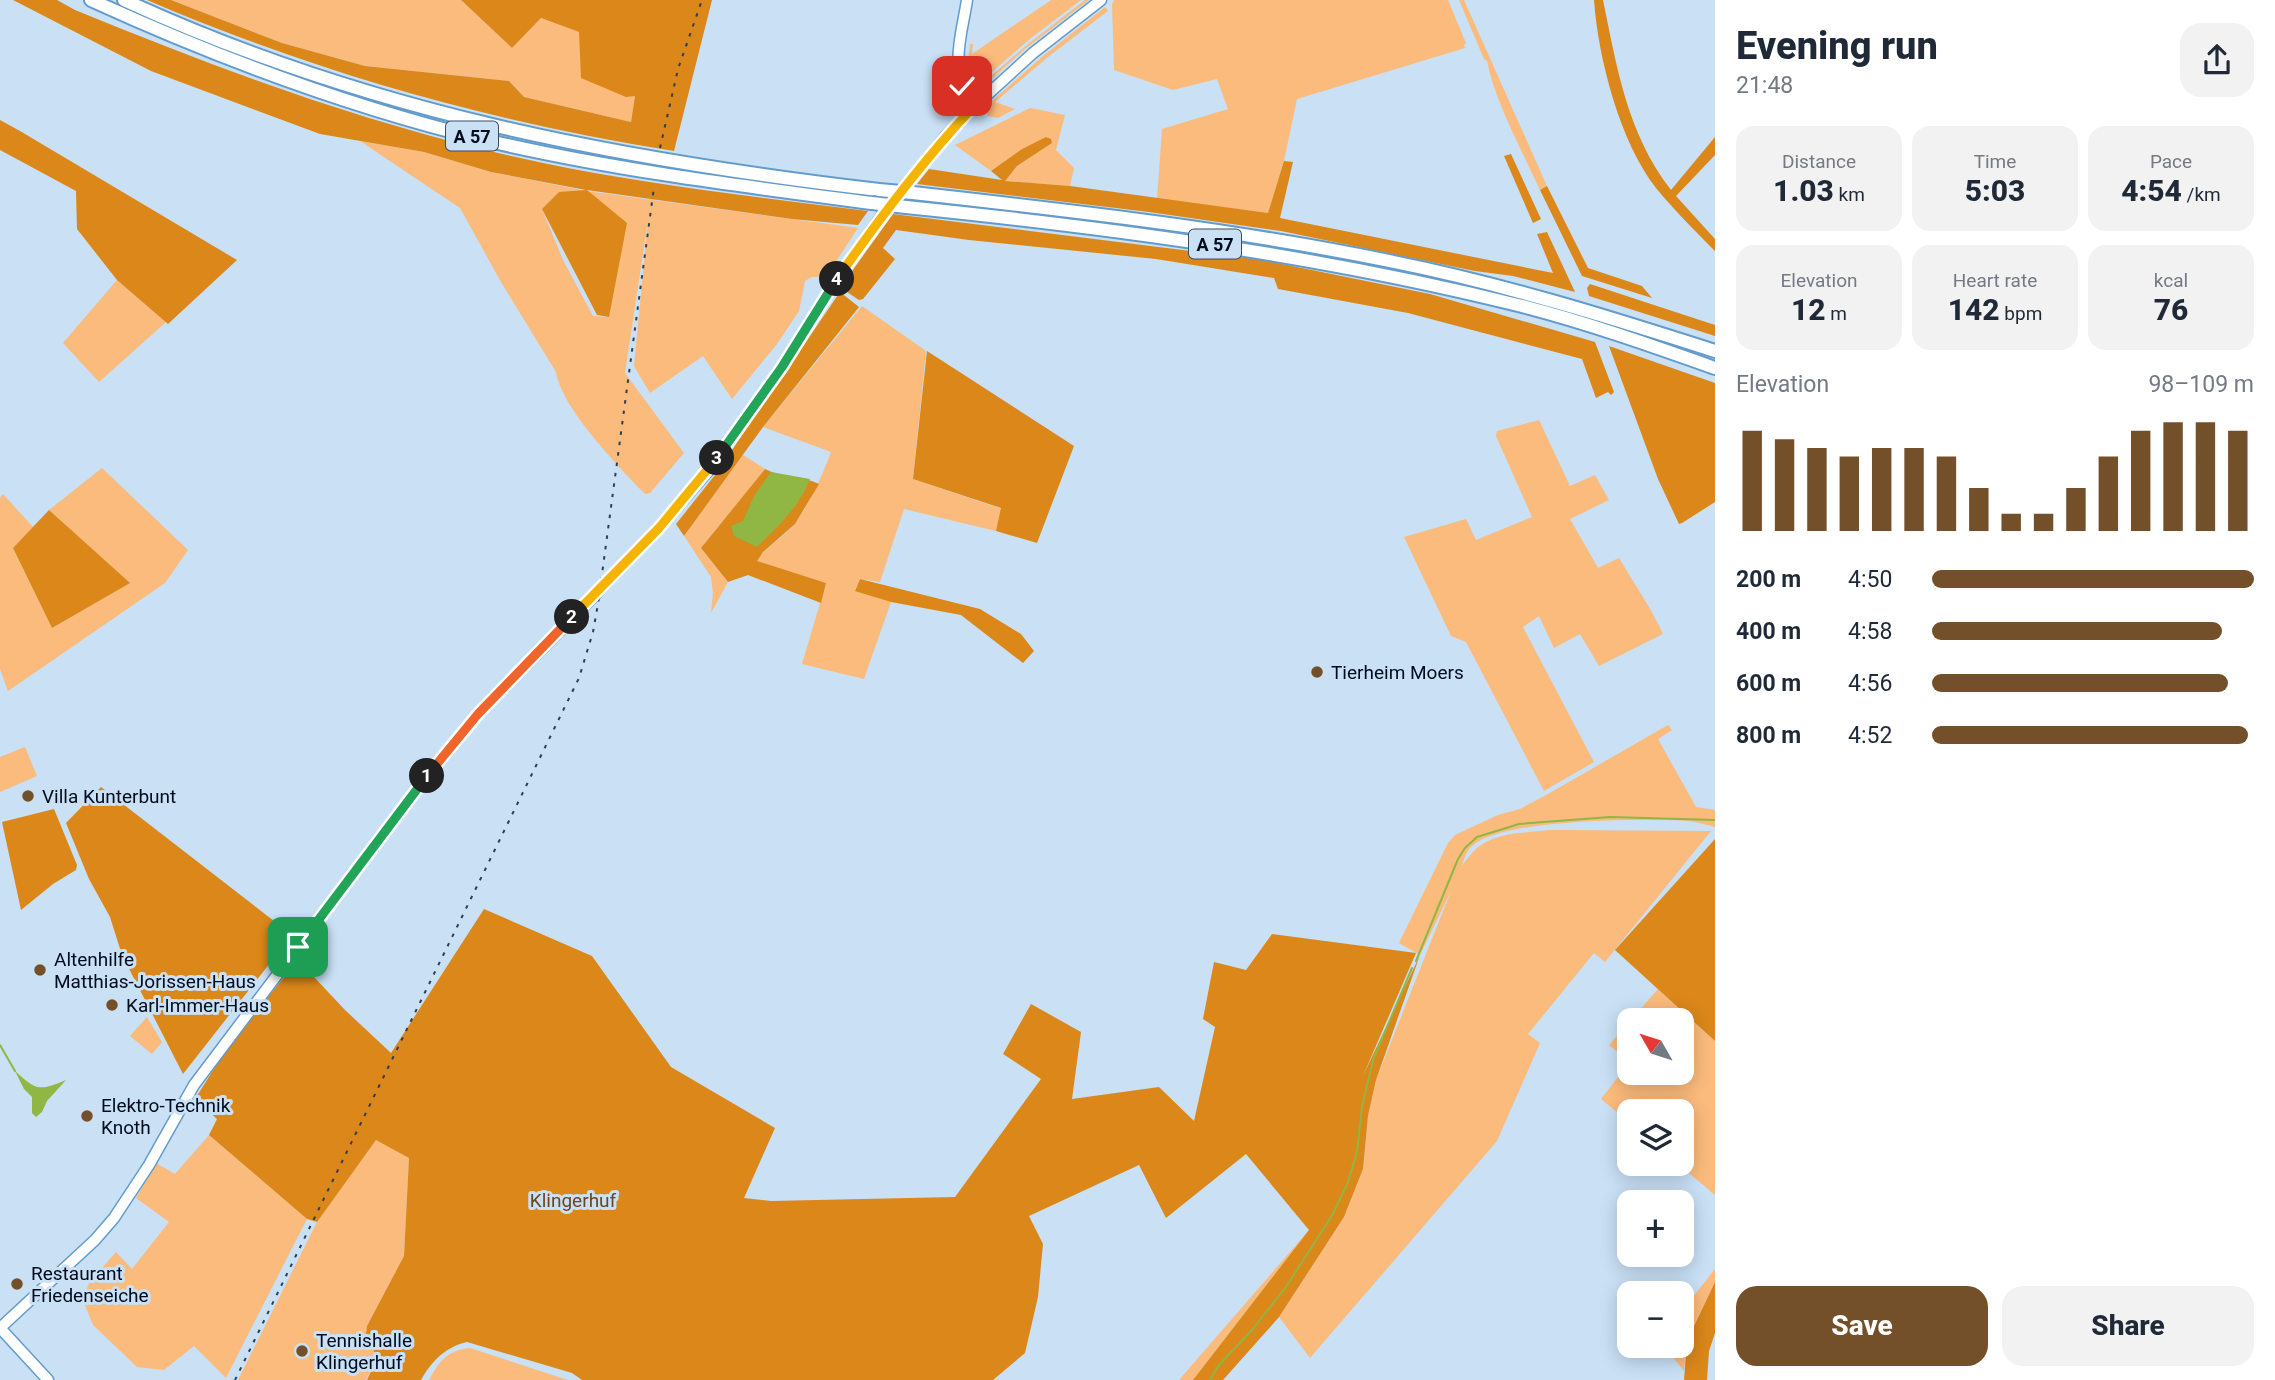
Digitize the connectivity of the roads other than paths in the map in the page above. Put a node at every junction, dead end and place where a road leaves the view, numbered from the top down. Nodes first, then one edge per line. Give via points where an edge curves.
1 (91, 0) edge
2 (124, 0) edge
3 (967, 0) edge
4 (1101, 0) edge
5 (976, 104) junction
6 (1715, 351) edge
7 (1715, 368) edge
8 (0, 1328) edge
9 (48, 1380) edge

1 - 7 highway, A 57, bridge via 273,75 484,140 677,177 1126,232 1306,259 1521,306
2 - 6 highway, A 57, bridge via 283,64 422,109 538,137 676,163 1124,217 1306,244 1577,307
3 - 5 main road via 958,76
4 - 5 main road
5 - 8 main road, bridge via 883,214 709,470 440,760 216,1054 114,1218
8 - 9 main road

